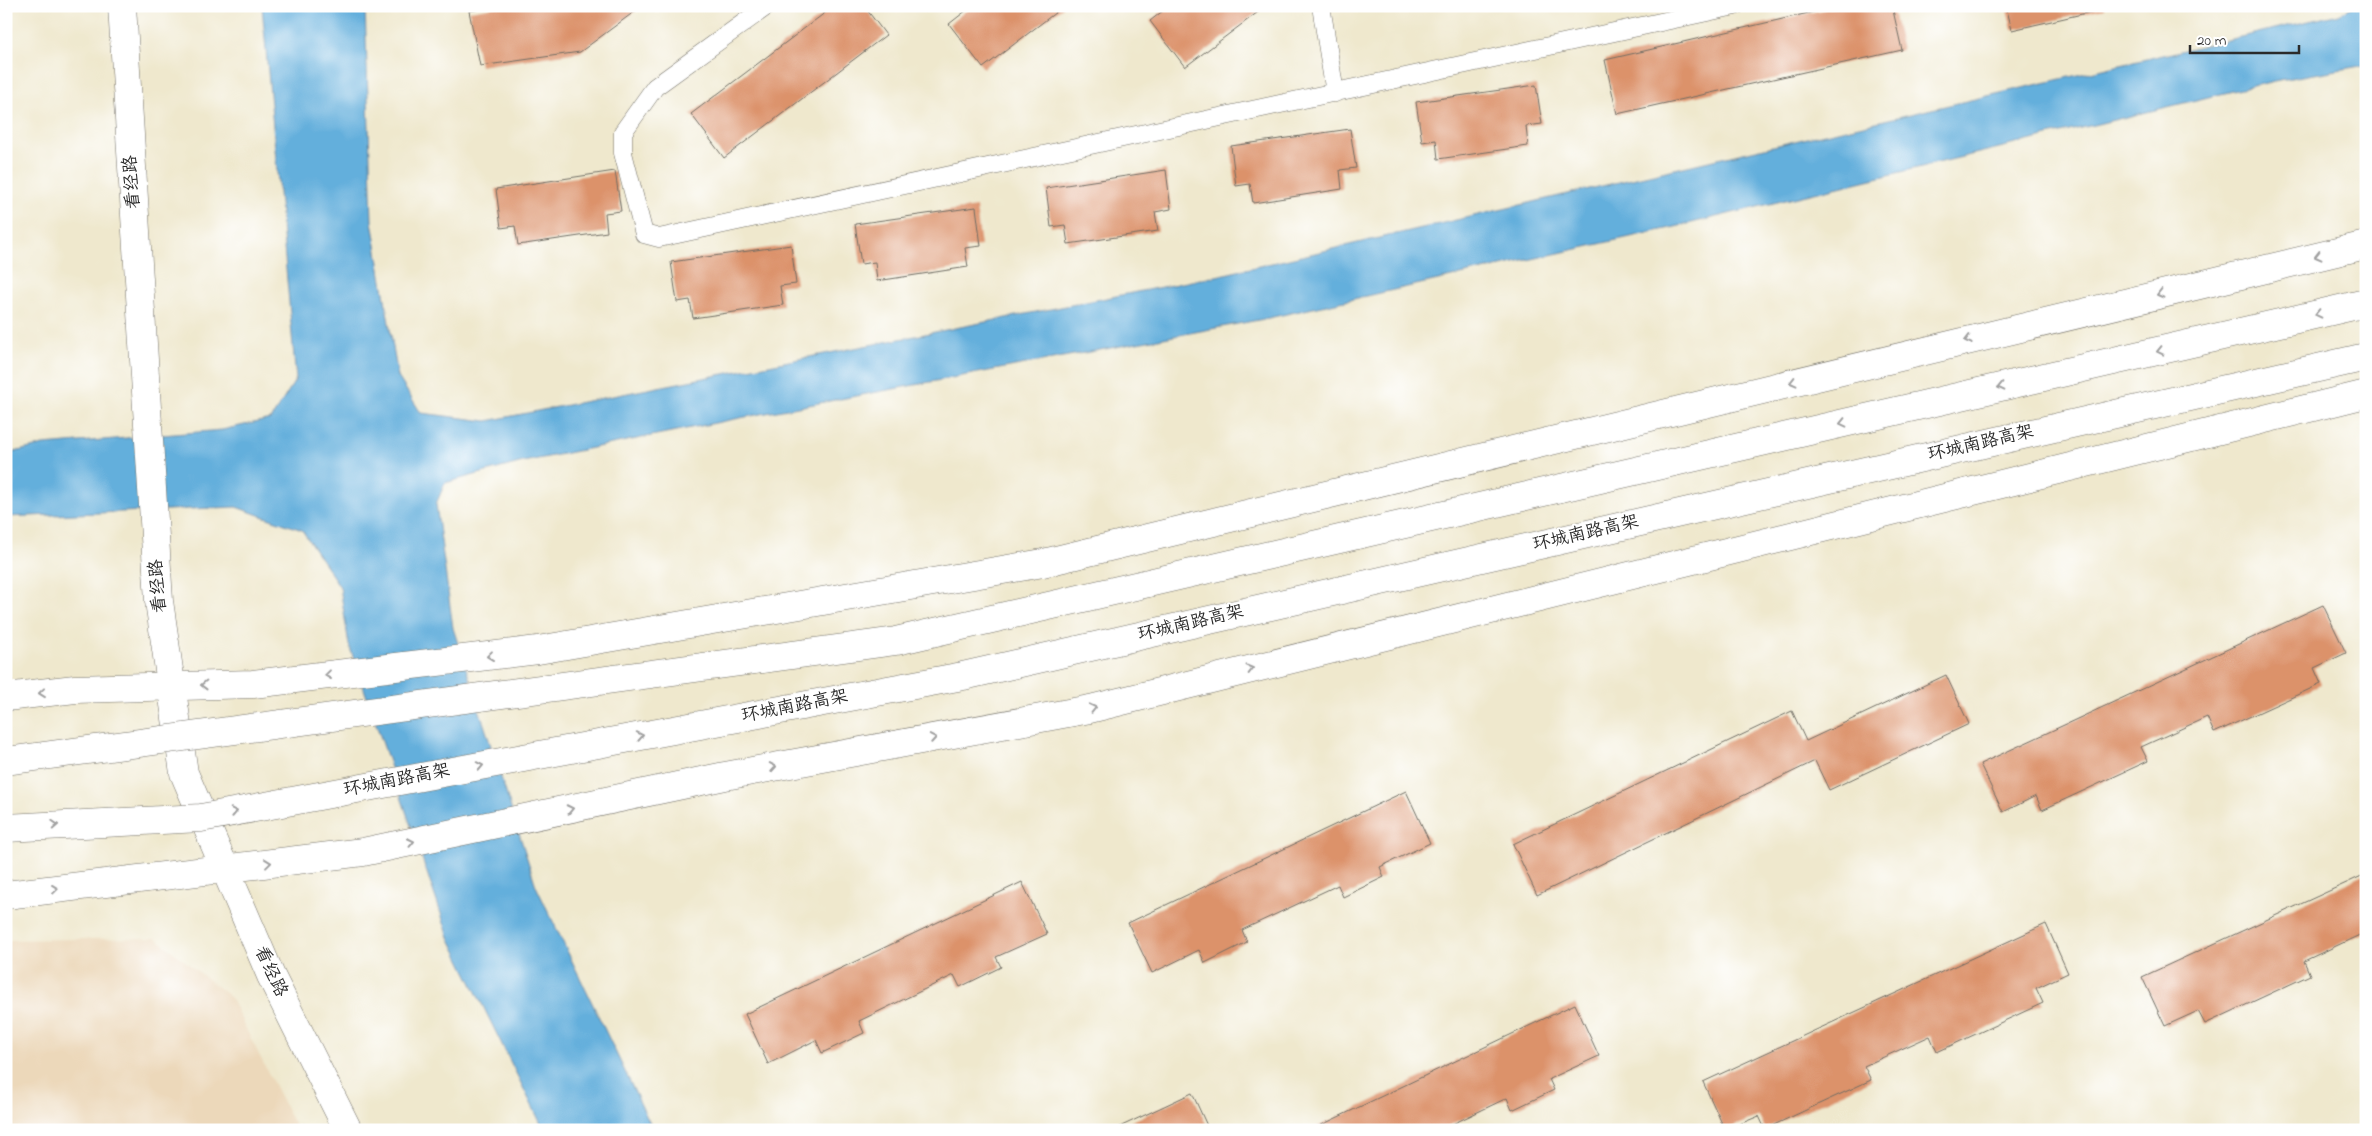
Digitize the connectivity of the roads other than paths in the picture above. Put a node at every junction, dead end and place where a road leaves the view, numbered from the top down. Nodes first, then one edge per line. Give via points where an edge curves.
1 (122, 6) edge
2 (767, 6) edge
3 (1321, 6) edge
4 (1735, 6) edge
5 (1335, 93) junction
6 (2366, 245) edge
7 (2366, 303) edge
8 (2366, 357) edge
9 (2366, 394) edge
10 (172, 686) junction
11 (6, 697) edge
12 (6, 761) edge
13 (6, 828) edge
14 (225, 868) junction
15 (6, 895) edge
16 (348, 1130) edge

1 - 10 main road, 看经路 via 159,601
2 - 5 lane via 655,87 622,132 622,153 644,234 659,238
3 - 5 lane
4 - 5 lane
6 -> 10 main road via 1043,563 538,650 253,684
7 -> 12 main road, bridge via 896,641
13 -> 8 main road, 环城南路高架, bridge via 201,818 963,676
14 -> 9 main road via 363,852 725,776 1090,709
10 -> 11 main road via 75,689
10 - 14 main road, 看经路 via 184,773
15 -> 14 main road
14 - 16 main road, 看经路 via 271,976

